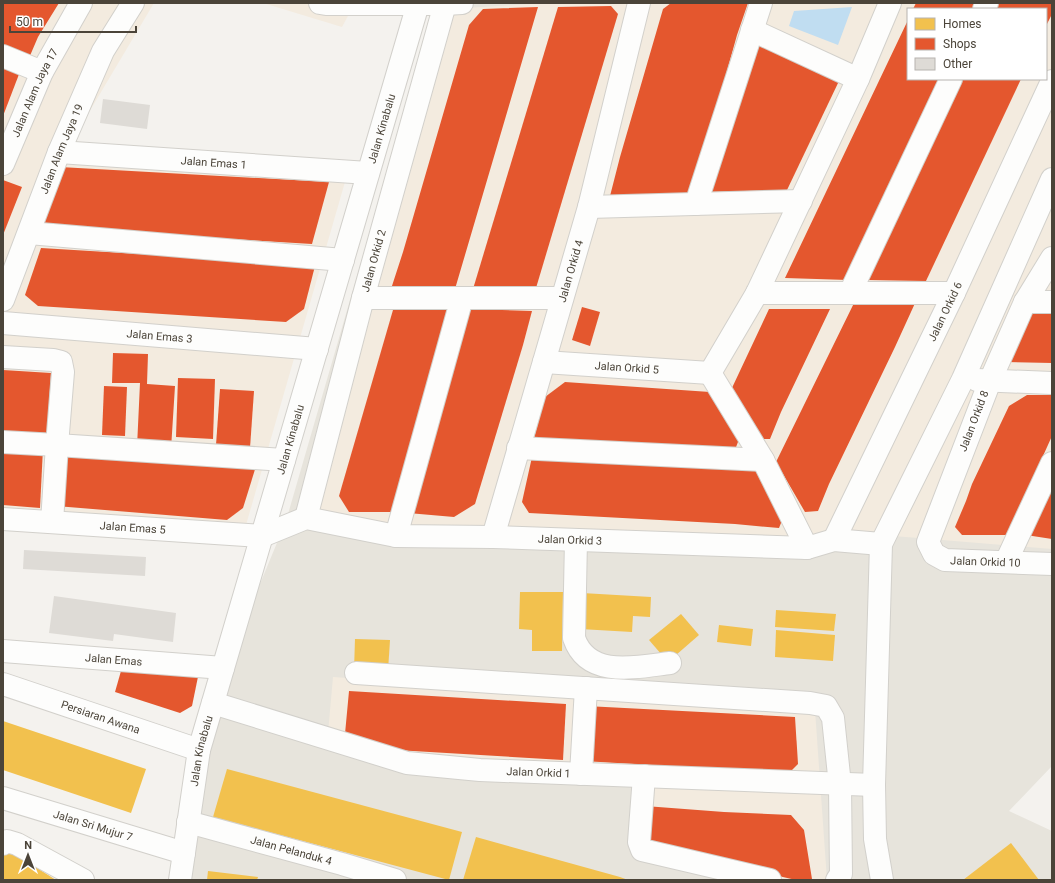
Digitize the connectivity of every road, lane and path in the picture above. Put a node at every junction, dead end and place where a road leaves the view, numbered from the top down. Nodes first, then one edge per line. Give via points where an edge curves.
1 (81, 3) edge
2 (133, 3) edge
3 (324, 3) edge
4 (639, 3) edge
5 (761, 3) edge
6 (890, 3) edge
7 (418, 4) edge
8 (453, 4) edge
9 (752, 30) junction
10 (3, 56) edge
11 (42, 72) junction
12 (858, 79) junction
13 (951, 80) edge
14 (1052, 81) edge
15 (59, 152) junction
16 (3, 164) edge
17 (368, 173) junction
18 (1052, 179) edge
19 (801, 201) junction
20 (696, 204) junction
21 (589, 207) junction
22 (29, 233) junction
23 (1025, 241) junction
24 (1052, 258) edge
25 (343, 260) junction
26 (757, 293) junction
27 (850, 294) junction
28 (954, 294) junction
29 (363, 298) junction
30 (462, 298) junction
31 (562, 298) junction
32 (3, 300) edge
33 (1025, 302) junction
34 (1052, 302) edge
35 (3, 323) edge
36 (317, 349) junction
37 (3, 357) edge
38 (544, 362) junction
39 (710, 373) junction
40 (963, 380) junction
41 (990, 381) junction
42 (1052, 383) edge
43 (3, 442) edge
44 (57, 445) junction
45 (518, 448) junction
46 (284, 460) junction
47 (762, 460) junction
48 (1052, 463) edge
49 (306, 518) junction
50 (3, 519) edge
51 (52, 522) junction
52 (262, 536) junction
53 (396, 536) junction
54 (493, 537) junction
55 (576, 540) junction
56 (834, 540) junction
57 (928, 542) joint
58 (881, 544) junction
59 (807, 548) junction
60 (1006, 562) junction
61 (1052, 564) edge
62 (3, 651) edge
63 (670, 663) dead end
64 (224, 668) junction
65 (356, 673) dead end
66 (3, 684) edge
67 (586, 688) junction
68 (213, 703) junction
69 (199, 750) junction
70 (581, 774) junction
71 (644, 776) junction
72 (840, 785) junction
73 (874, 785) junction
74 (3, 798) edge
75 (188, 822) junction
76 (3, 844) edge
77 (184, 852) junction
78 (341, 872) edge
79 (83, 880) edge
80 (180, 880) edge
81 (395, 880) edge
82 (770, 880) edge
83 (837, 880) edge
84 (882, 880) edge

1 - 11 street, Jalan Alam Jaya 17
2 - 15 street, Jalan Alam Jaya 19 via 103,51
3 - 7 street
4 - 21 street, Jalan Orkid 4
5 - 9 street
6 - 12 street
7 - 8 street
7 - 17 street, Jalan Kinabalu
8 - 29 street, Jalan Orkid 2
9 - 12 street
9 - 20 street
10 - 11 street
11 - 16 street, Jalan Alam Jaya 17
12 - 19 street
13 - 27 street
14 - 28 street, Jalan Orkid 6
15 - 17 street, Jalan Emas 1
15 - 22 street, Jalan Alam Jaya 19
17 - 25 street, Jalan Kinabalu
18 - 23 street
19 - 20 street
19 - 26 street
20 - 21 street
21 - 31 street, Jalan Orkid 4
22 - 25 street
22 - 32 street, Jalan Alam Jaya 19
23 - 24 street
23 - 40 street
24 - 33 street, Jalan Orkid 8
25 - 36 street, Jalan Kinabalu
26 - 27 street
26 - 39 street
27 - 28 street
28 - 56 street, Jalan Orkid 6
29 - 30 street
29 - 49 street, Jalan Orkid 2
30 - 31 street
30 - 53 street
31 - 38 street, Jalan Orkid 4
33 - 34 street
33 - 41 street, Jalan Orkid 8
35 - 36 street, Jalan Emas 3
36 - 46 street, Jalan Kinabalu
37 - 44 street via 61,362 63,372
38 - 39 street, Jalan Orkid 5
38 - 45 street, Jalan Orkid 4
39 - 47 street
40 - 41 street
40 - 58 street
41 - 42 street
41 - 57 street, Jalan Orkid 8
43 - 44 street
44 - 46 street
44 - 51 street
45 - 47 street
45 - 54 street, Jalan Orkid 4
46 - 52 street, Jalan Kinabalu
47 - 59 street
48 - 60 street
49 - 52 street
49 - 53 street, Jalan Orkid 3
50 - 51 street, Jalan Emas 5
51 - 52 street, Jalan Emas 5
52 - 64 street, Jalan Kinabalu
53 - 54 street, Jalan Orkid 3
54 - 55 street, Jalan Orkid 3
55 - 59 street, Jalan Orkid 3
55 - 63 street via 574,638 577,646 590,660 601,665 632,667
56 - 58 street, Jalan Orkid 3
56 - 59 street, Jalan Orkid 3
57 - 60 street, Jalan Orkid 10 via 934,554 945,560
58 - 73 street
60 - 61 street, Jalan Orkid 10
62 - 64 street, Jalan Emas
64 - 68 street, Jalan Kinabalu
65 - 67 street
66 - 69 street, Persiaran Awana
67 - 70 street
67 - 72 street via 826,706 833,718
68 - 69 street, Jalan Kinabalu
68 - 70 street, Jalan Orkid 1 via 406,763 480,770
69 - 75 street, Jalan Kinabalu
70 - 71 street, Jalan Orkid 1
71 - 72 street, Jalan Orkid 1
71 - 82 street via 639,842 642,850
72 - 73 street, Jalan Orkid 1
72 - 83 street via 841,874
73 - 84 street via 875,839
74 - 77 street, Jalan Sri Mujur 7
75 - 77 street, Jalan Kinabalu
75 - 78 street, Jalan Pelanduk 4
76 - 79 street via 7,841 17,844
77 - 80 street, Jalan Kinabalu
78 - 81 street, Jalan Pelanduk 4

